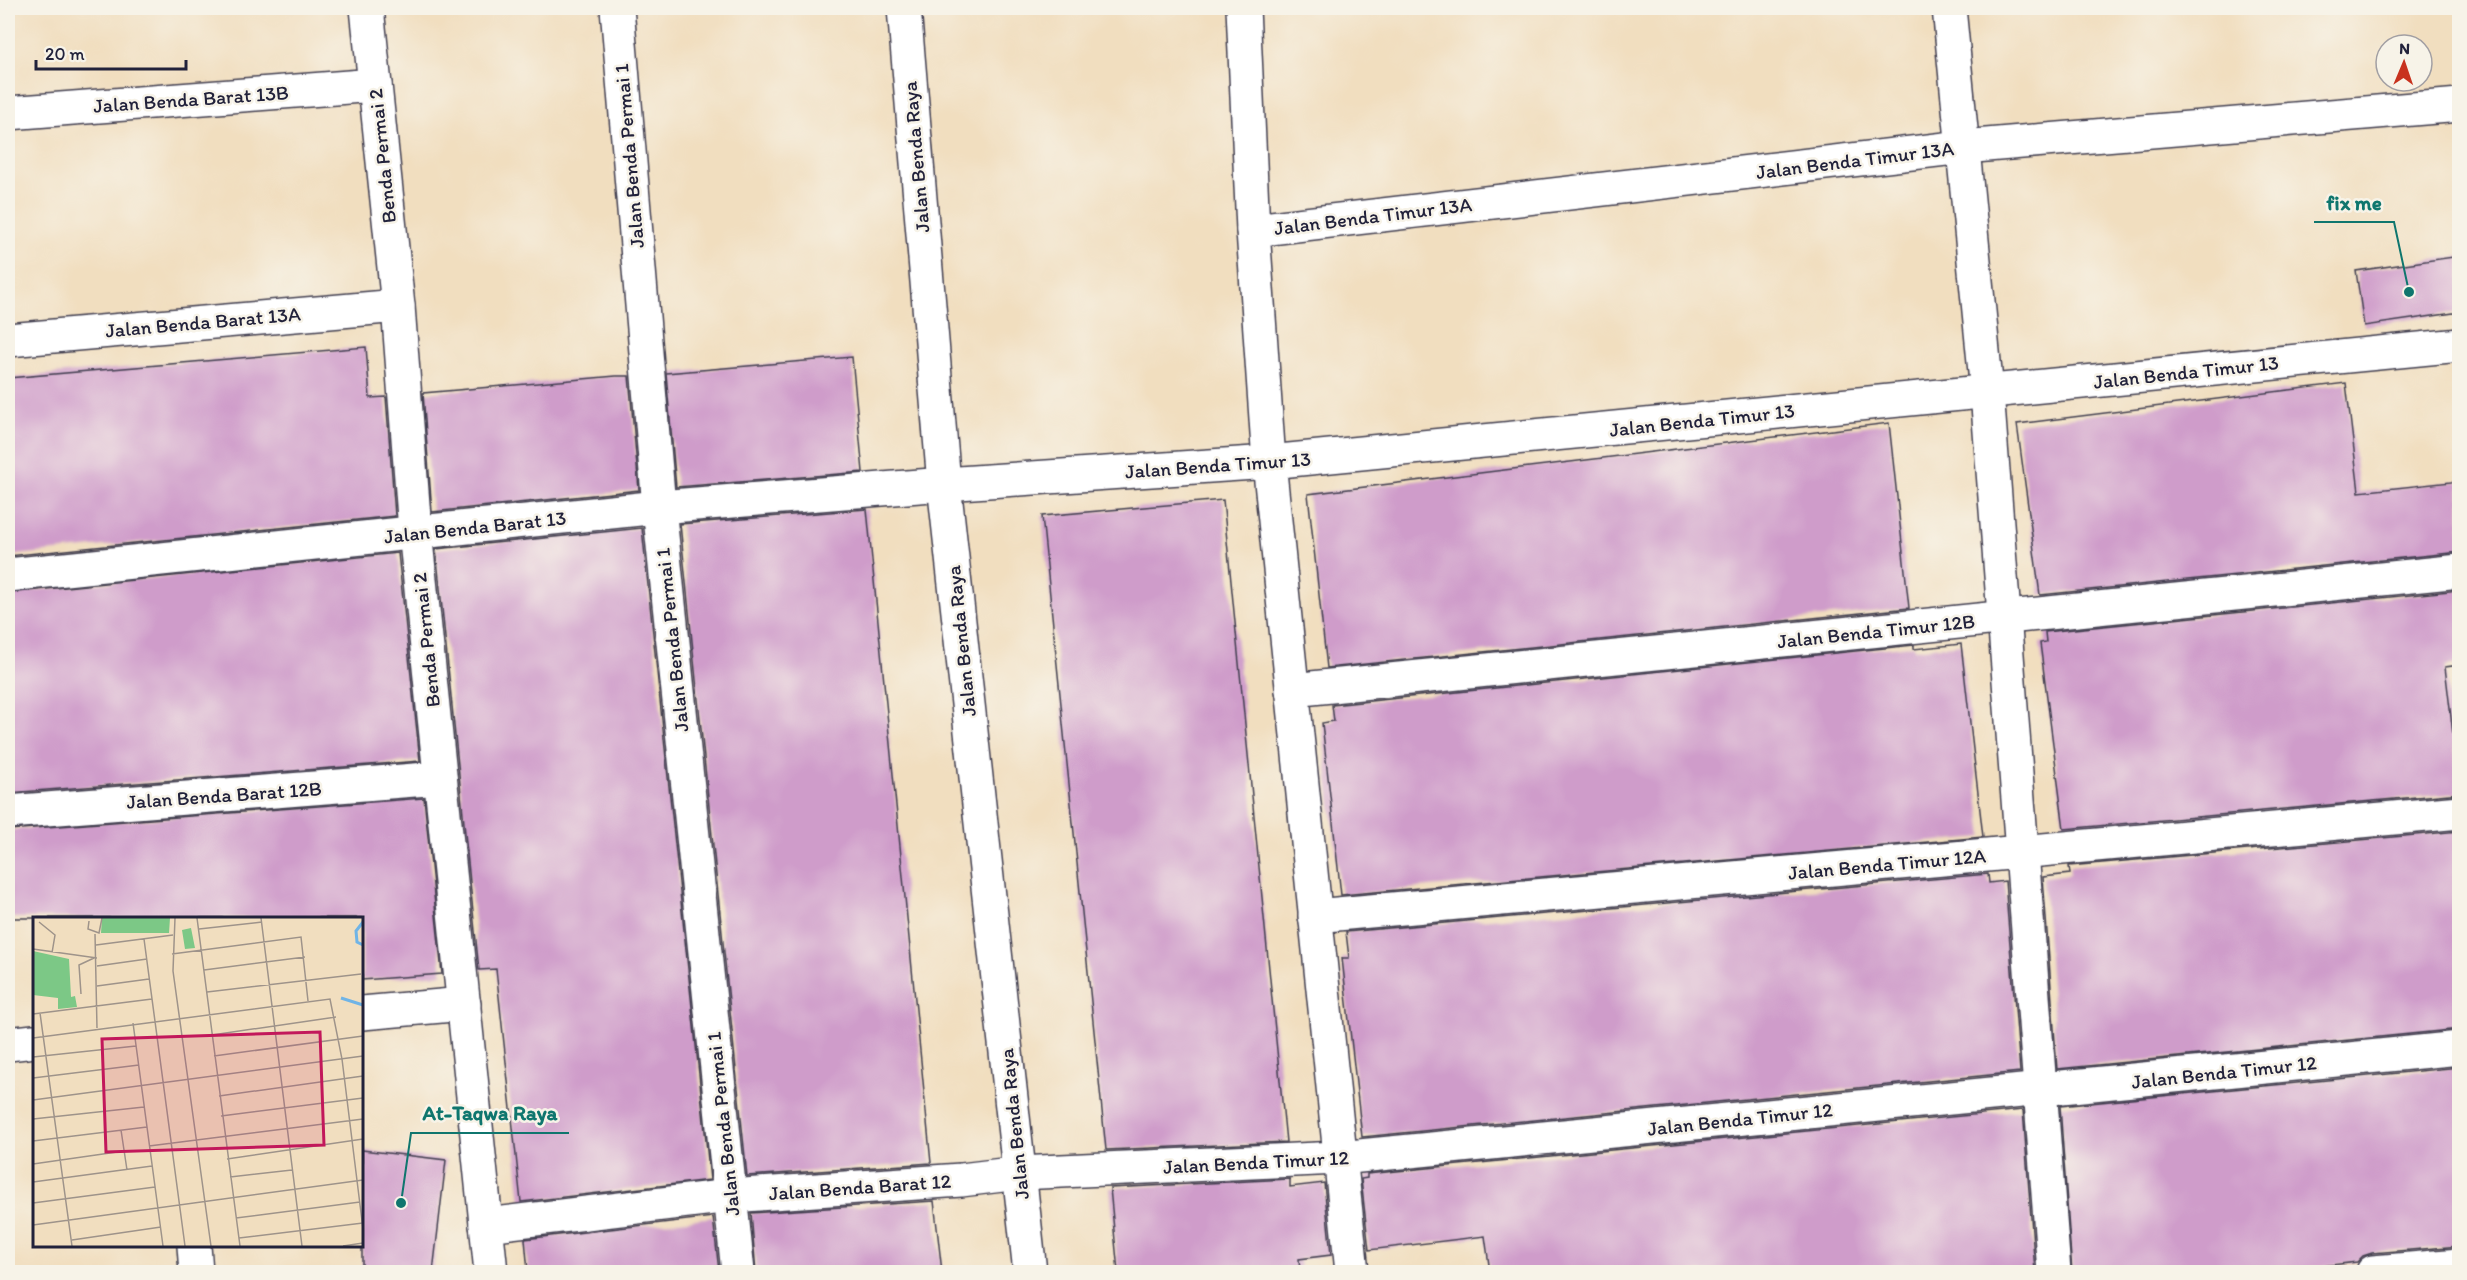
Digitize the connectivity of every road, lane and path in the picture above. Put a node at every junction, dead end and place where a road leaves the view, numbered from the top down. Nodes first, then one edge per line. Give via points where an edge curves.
1 (367, 8) edge
2 (617, 8) edge
3 (904, 8) edge
4 (1243, 8) edge
5 (1950, 8) edge
6 (375, 85) junction
7 (2460, 105) edge
8 (8, 113) edge
9 (1963, 147) junction
10 (1253, 230) junction
11 (398, 306) junction
12 (8, 340) edge
13 (2460, 345) edge
14 (1987, 392) junction
15 (1269, 462) junction
16 (944, 484) junction
17 (659, 507) junction
18 (415, 531) junction
19 (2460, 571) edge
20 (8, 575) edge
21 (2004, 618) junction
22 (1292, 690) junction
23 (440, 778) junction
24 (8, 812) edge
25 (2460, 812) edge
26 (2022, 851) junction
27 (1315, 916) junction
28 (464, 1004) junction
29 (363, 1013) edge
30 (33, 1041) edge
31 (8, 1044) edge
32 (2460, 1048) edge
33 (2040, 1090) junction
34 (1340, 1158) junction
35 (1019, 1173) junction
36 (730, 1196) junction
37 (486, 1225) junction
38 (194, 1247) edge
39 (2460, 1265) edge
40 (196, 1272) edge
41 (491, 1272) edge
42 (738, 1272) edge
43 (1030, 1272) edge
44 (1352, 1272) edge
45 (2054, 1272) edge
46 (2373, 1272) edge

1 - 6 street, Benda Permai 2
2 - 17 street, Jalan Benda Permai 1
3 - 16 street, Jalan Benda Raya
4 - 10 street
5 - 9 street
6 - 8 street, Jalan Benda Barat 13B
6 - 11 street, Benda Permai 2
7 - 9 street, Jalan Benda Timur 13A
9 - 10 street, Jalan Benda Timur 13A
9 - 14 street
10 - 15 street
11 - 12 street, Jalan Benda Barat 13A
11 - 18 street, Benda Permai 2
13 - 14 street, Jalan Benda Timur 13
14 - 15 street, Jalan Benda Timur 13
14 - 21 street
15 - 16 street, Jalan Benda Timur 13
15 - 22 street
16 - 17 street, Jalan Benda Barat 13
16 - 35 street, Jalan Benda Raya
17 - 18 street, Jalan Benda Barat 13
17 - 36 street, Jalan Benda Permai 1
18 - 20 street, Jalan Benda Barat 13
18 - 23 street, Benda Permai 2
19 - 21 street, Jalan Benda Timur 12B
21 - 22 street, Jalan Benda Timur 12B
21 - 26 street
22 - 27 street
23 - 24 street, Jalan Benda Barat 12B
23 - 28 street, Benda Permai 2
25 - 26 street, Jalan Benda Timur 12A
26 - 27 street, Jalan Benda Timur 12A
26 - 33 street
27 - 34 street
28 - 29 street
28 - 37 street, Benda Permai 2
30 - 31 street
32 - 33 street, Jalan Benda Timur 12
33 - 34 street, Jalan Benda Timur 12
33 - 45 street
34 - 35 street, Jalan Benda Timur 12
34 - 44 street
35 - 36 street, Jalan Benda Barat 12
35 - 43 street, Jalan Benda Raya
36 - 37 street, Jalan Benda Barat 12
36 - 42 street, Jalan Benda Permai 1
37 - 41 street, Benda Permai 2
38 - 40 street
39 - 46 street

